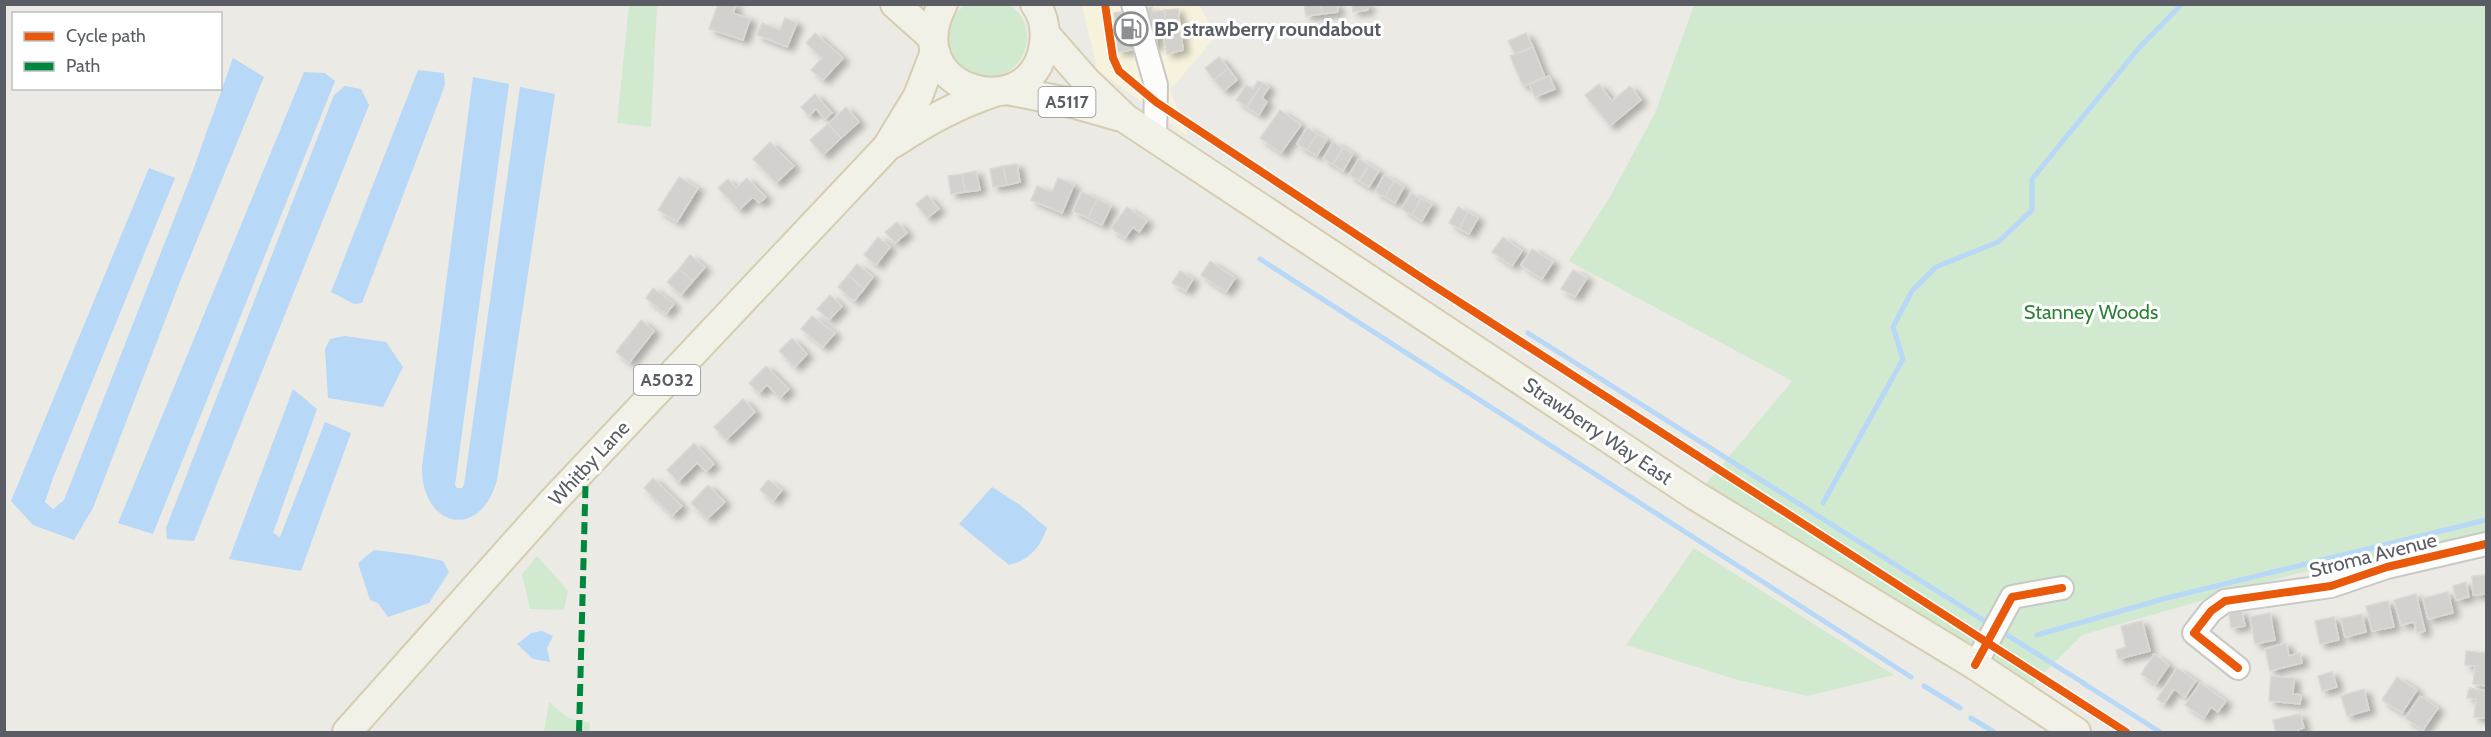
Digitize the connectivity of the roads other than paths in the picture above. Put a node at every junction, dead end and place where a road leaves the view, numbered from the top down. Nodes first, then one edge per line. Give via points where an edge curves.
1 (895, 4) edge
2 (943, 4) edge
3 (1133, 4) edge
4 (1044, 17) edge
5 (933, 44) junction
6 (1000, 91) junction
7 (1126, 119) junction
8 (1155, 138) junction
9 (887, 147) junction
10 (2487, 544) edge
11 (2062, 588) dead end
12 (1975, 665) junction
13 (2238, 668) dead end
14 (347, 732) edge
15 (2076, 732) edge

1 - 5 main road, A5117
2 - 5 main road, Whitby Lane via 935,18
3 - 8 street via 1156,85
4 - 6 main road, A5117 via 1043,52 1036,68 1023,81
4 - 7 main road, Strawberry Way East / A5117 via 1088,82
5 - 6 main road, A5117 via 943,69 956,82 973,90
5 - 9 main road, Whitby Lane / A5032 via 918,96
6 - 7 main road, Strawberry Way East / A5117 via 1080,105
6 - 9 main road, Whitby Lane / A5032 via 962,103
7 - 8 main road, Strawberry Way East / A5117
8 - 12 main road, Strawberry Way East / A5117 via 1696,496
9 - 14 main road, Whitby Lane / A5032 via 554,500
10 - 13 street, Stroma Avenue via 2387,567 2331,586 2225,601 2211,611 2194,633
11 - 12 street via 2012,597
12 - 15 main road, Strawberry Way East / A5117

